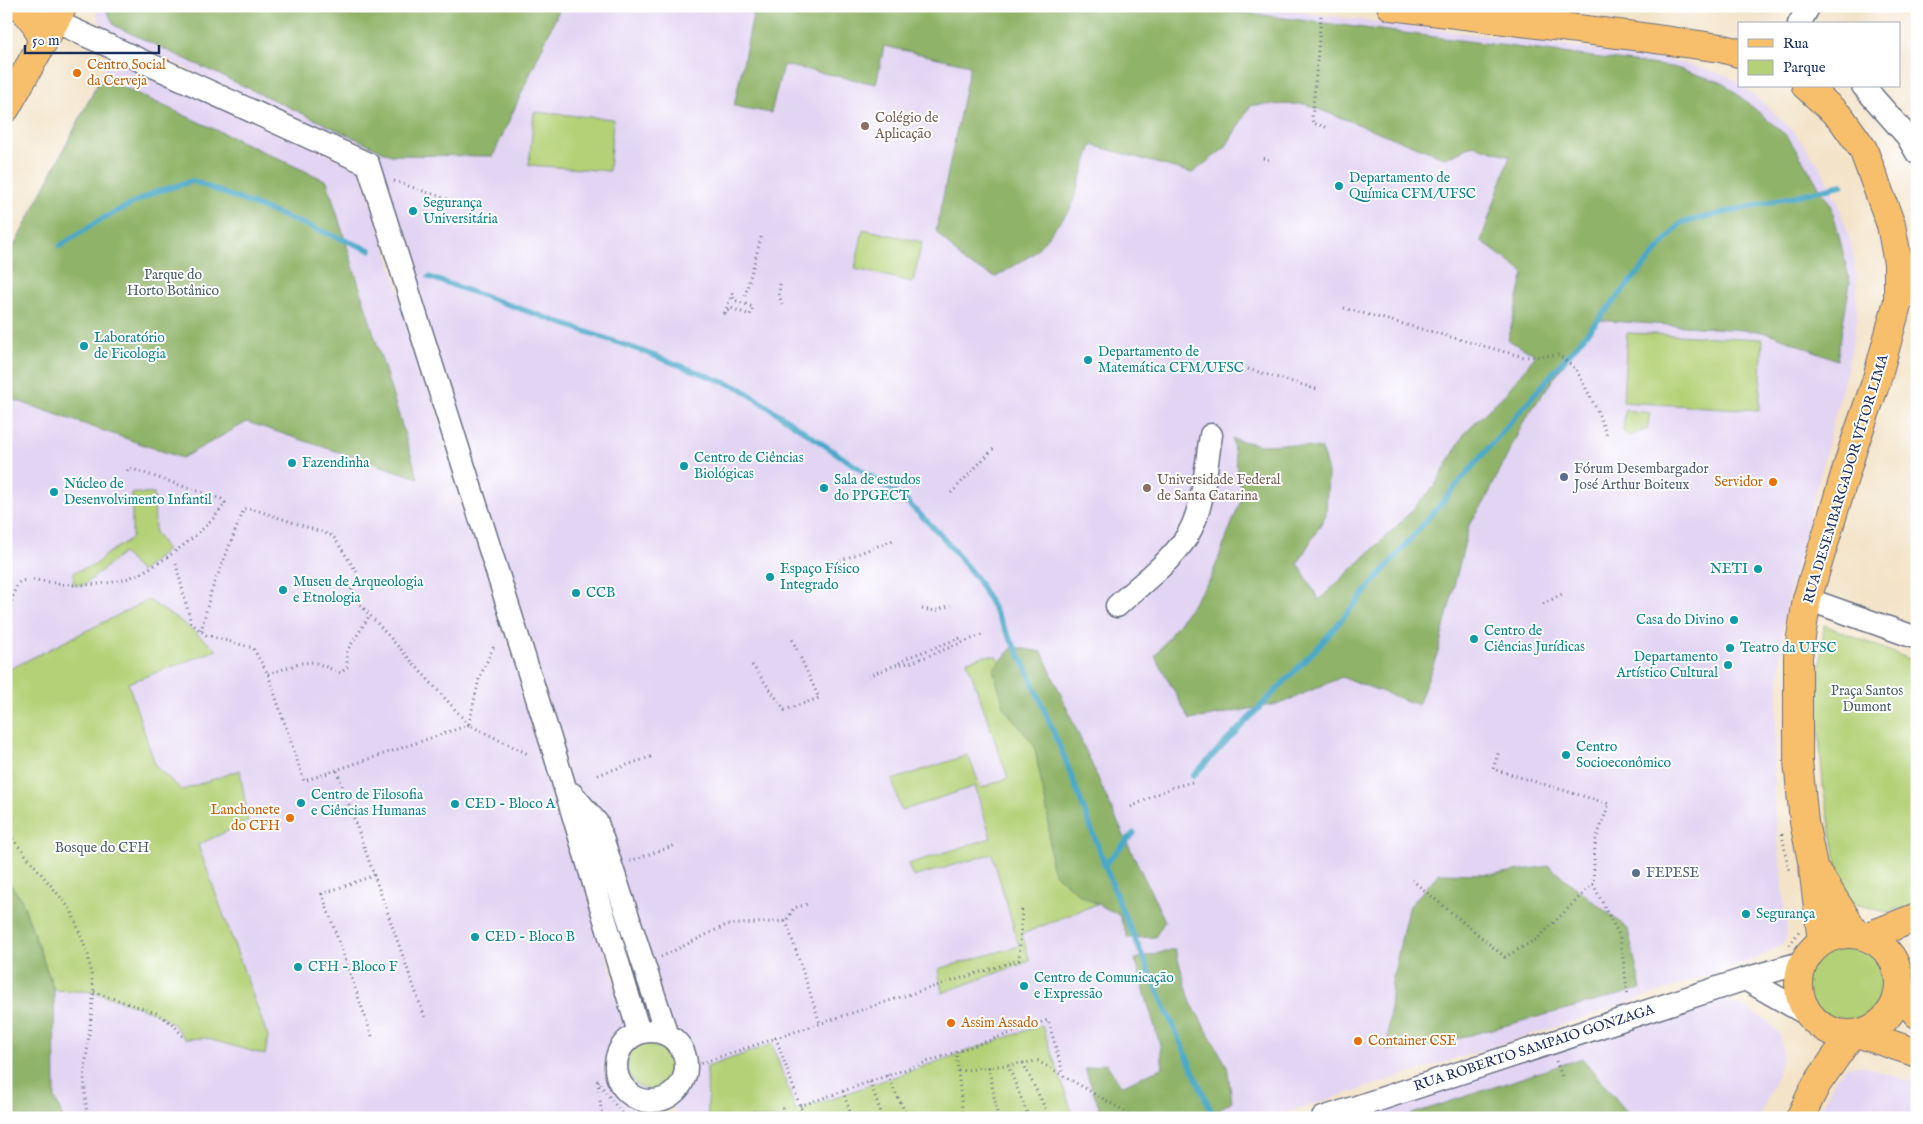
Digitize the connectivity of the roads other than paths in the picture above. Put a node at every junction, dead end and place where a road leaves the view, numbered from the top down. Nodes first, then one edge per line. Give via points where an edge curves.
1 (23, 6) edge
2 (1809, 6) edge
3 (1407, 7) edge
4 (59, 18) edge
5 (1800, 22) edge
6 (1738, 53) edge
7 (1808, 88) edge
8 (1865, 88) edge
9 (6, 108) edge
10 (1913, 137) edge
11 (1908, 296) edge
12 (1211, 435) dead end
13 (1807, 599) junction
14 (1117, 606) dead end
15 (1917, 638) edge
16 (565, 786) junction
17 (1813, 866) junction
18 (1917, 916) edge
19 (1861, 935) junction
20 (1822, 942) junction
21 (1804, 962) junction
22 (1905, 977) edge
23 (1745, 979) junction
24 (1917, 1014) edge
25 (1812, 1018) junction
26 (639, 1032) junction
27 (1855, 1034) junction
28 (667, 1035) junction
29 (1917, 1053) edge
30 (1816, 1085) junction
31 (660, 1109) edge
32 (1324, 1118) edge
33 (1800, 1118) edge

1 - 4 main road via 40,8
2 - 5 street
3 - 6 main road
4 - 9 main road
4 - 16 street via 368,164
7 - 11 main road, RUA DESEMBARGADOR VÍTOR LIMA via 1841,118 1863,149 1891,225
8 - 10 street
11 - 13 main road, RUA DESEMBARGADOR VÍTOR LIMA via 1854,446
12 - 14 street via 1200,504 1192,529 1176,551
13 - 15 street
13 - 17 main road, RUA DESEMBARGADOR VÍTOR LIMA via 1798,656 1798,761 1804,822
16 - 26 street
16 - 28 street via 597,823
17 - 19 main road, RUA DESEMBARGADOR VÍTOR LIMA
17 - 20 main road, RUA DESEMBARGADOR VÍTOR LIMA
18 - 19 main road
19 - 20 main road via 1838,935
19 - 22 main road via 1879,944
20 - 21 main road
21 - 23 street, RUA ROBERTO SAMPAIO GONZAGA
21 - 25 main road via 1799,990
22 - 24 main road
22 - 27 main road via 1894,1007 1880,1024
23 - 25 street
23 - 32 street, RUA ROBERTO SAMPAIO GONZAGA
25 - 27 main road via 1830,1031
25 - 30 main road
26 - 28 street
26 - 31 street via 630,1037 618,1053 616,1074 628,1092
27 - 29 main road
27 - 30 main road
28 - 31 street via 680,1046 686,1066 678,1089
30 - 33 main road

